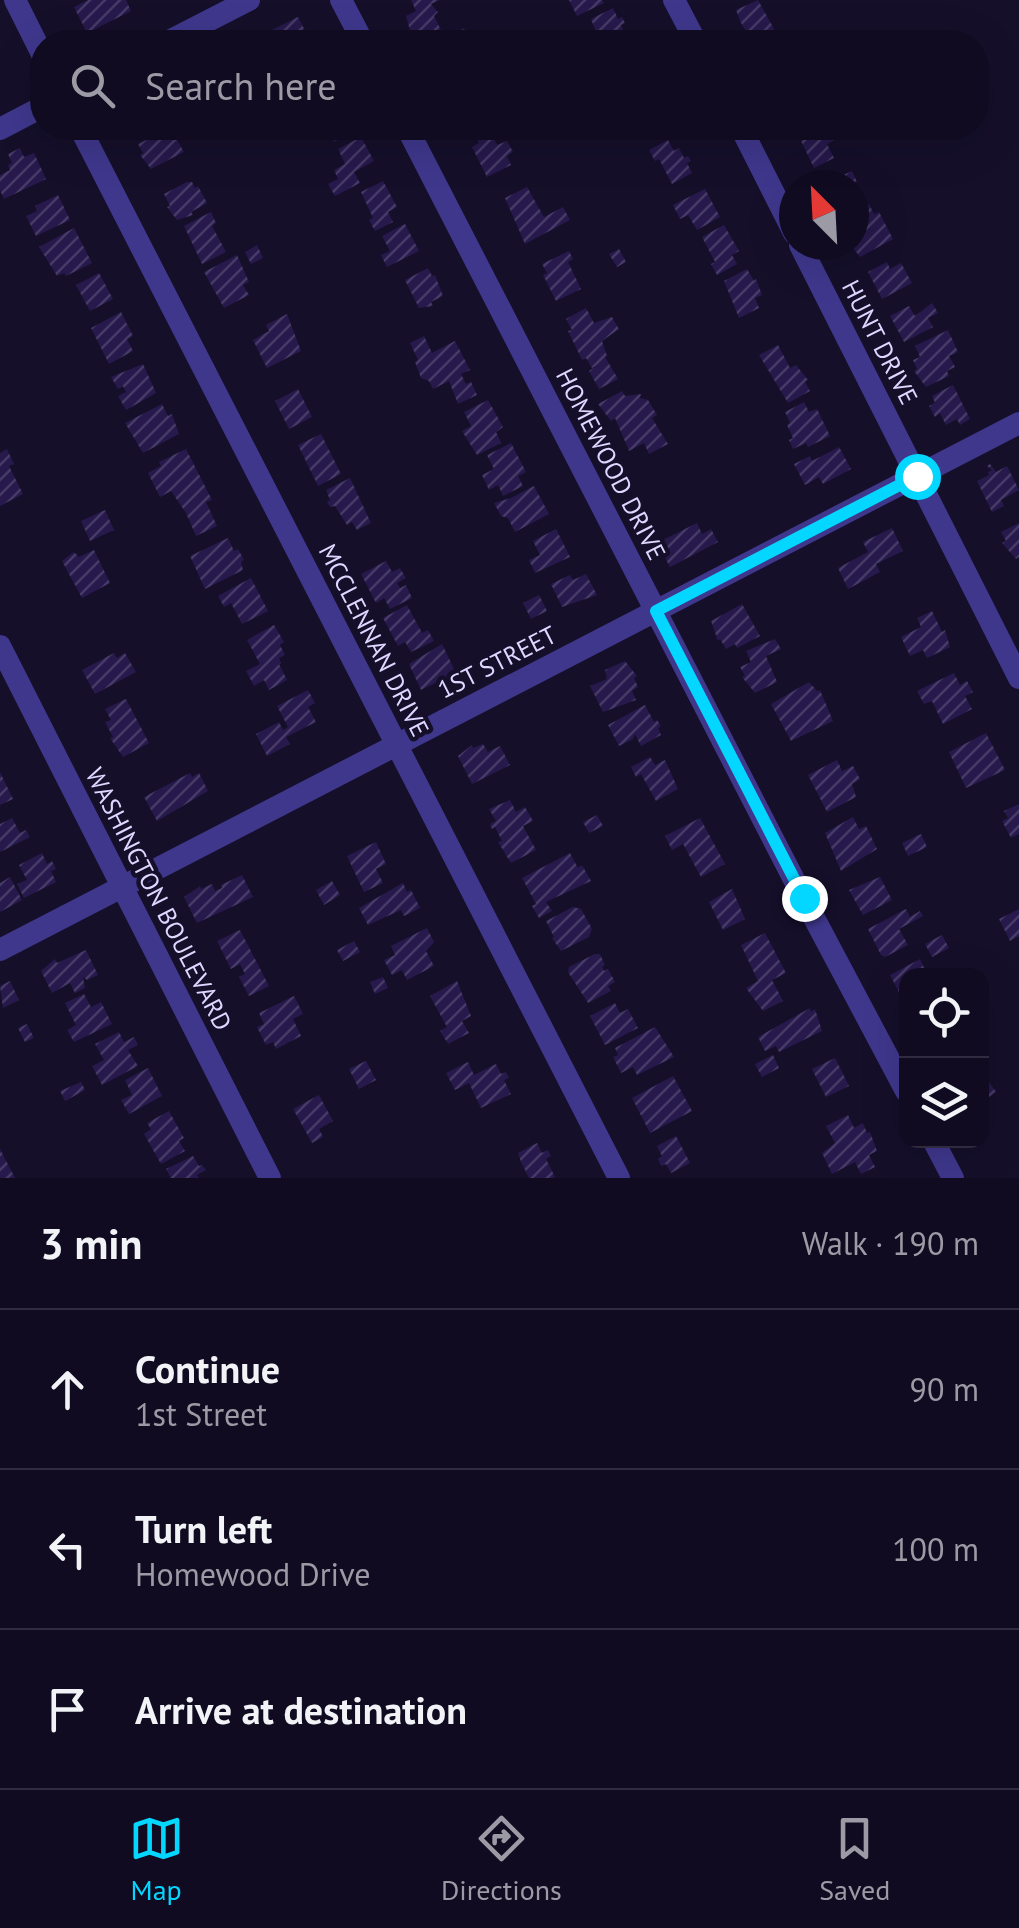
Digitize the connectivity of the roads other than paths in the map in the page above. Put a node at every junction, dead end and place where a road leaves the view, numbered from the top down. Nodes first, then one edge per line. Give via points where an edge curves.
1 (15, 0) edge
2 (249, 0) edge
3 (341, 0) edge
4 (674, 0) edge
5 (30, 30) edge
6 (190, 30) edge
7 (357, 30) edge
8 (690, 30) edge
9 (30, 113) edge
10 (0, 129) edge
11 (86, 140) edge
12 (413, 140) edge
13 (747, 140) edge
14 (779, 203) edge
15 (808, 260) edge
16 (1019, 423) edge
17 (917, 476) junction
18 (656, 611) junction
19 (0, 646) edge
20 (1019, 678) edge
21 (396, 744) junction
22 (121, 886) junction
23 (0, 950) edge
24 (899, 1078) edge
25 (937, 1148) edge
26 (270, 1178) edge
27 (618, 1178) edge
28 (953, 1178) edge

1 - 5 street
2 - 6 street
3 - 7 street
4 - 8 street
9 - 10 street
11 - 21 street, MCCLENNAN DRIVE
12 - 18 street, HOMEWOOD DRIVE
13 - 14 street
15 - 17 street, HUNT DRIVE
16 - 17 street, 1ST STREET
17 - 18 street, 1ST STREET
17 - 20 street, HUNT DRIVE
18 - 21 street, 1ST STREET
18 - 24 street, HOMEWOOD DRIVE
19 - 22 street, WASHINGTON BOULEVARD
21 - 22 street, 1ST STREET
21 - 27 street, MCCLENNAN DRIVE
22 - 23 street, 1ST STREET
22 - 26 street, WASHINGTON BOULEVARD
25 - 28 street

